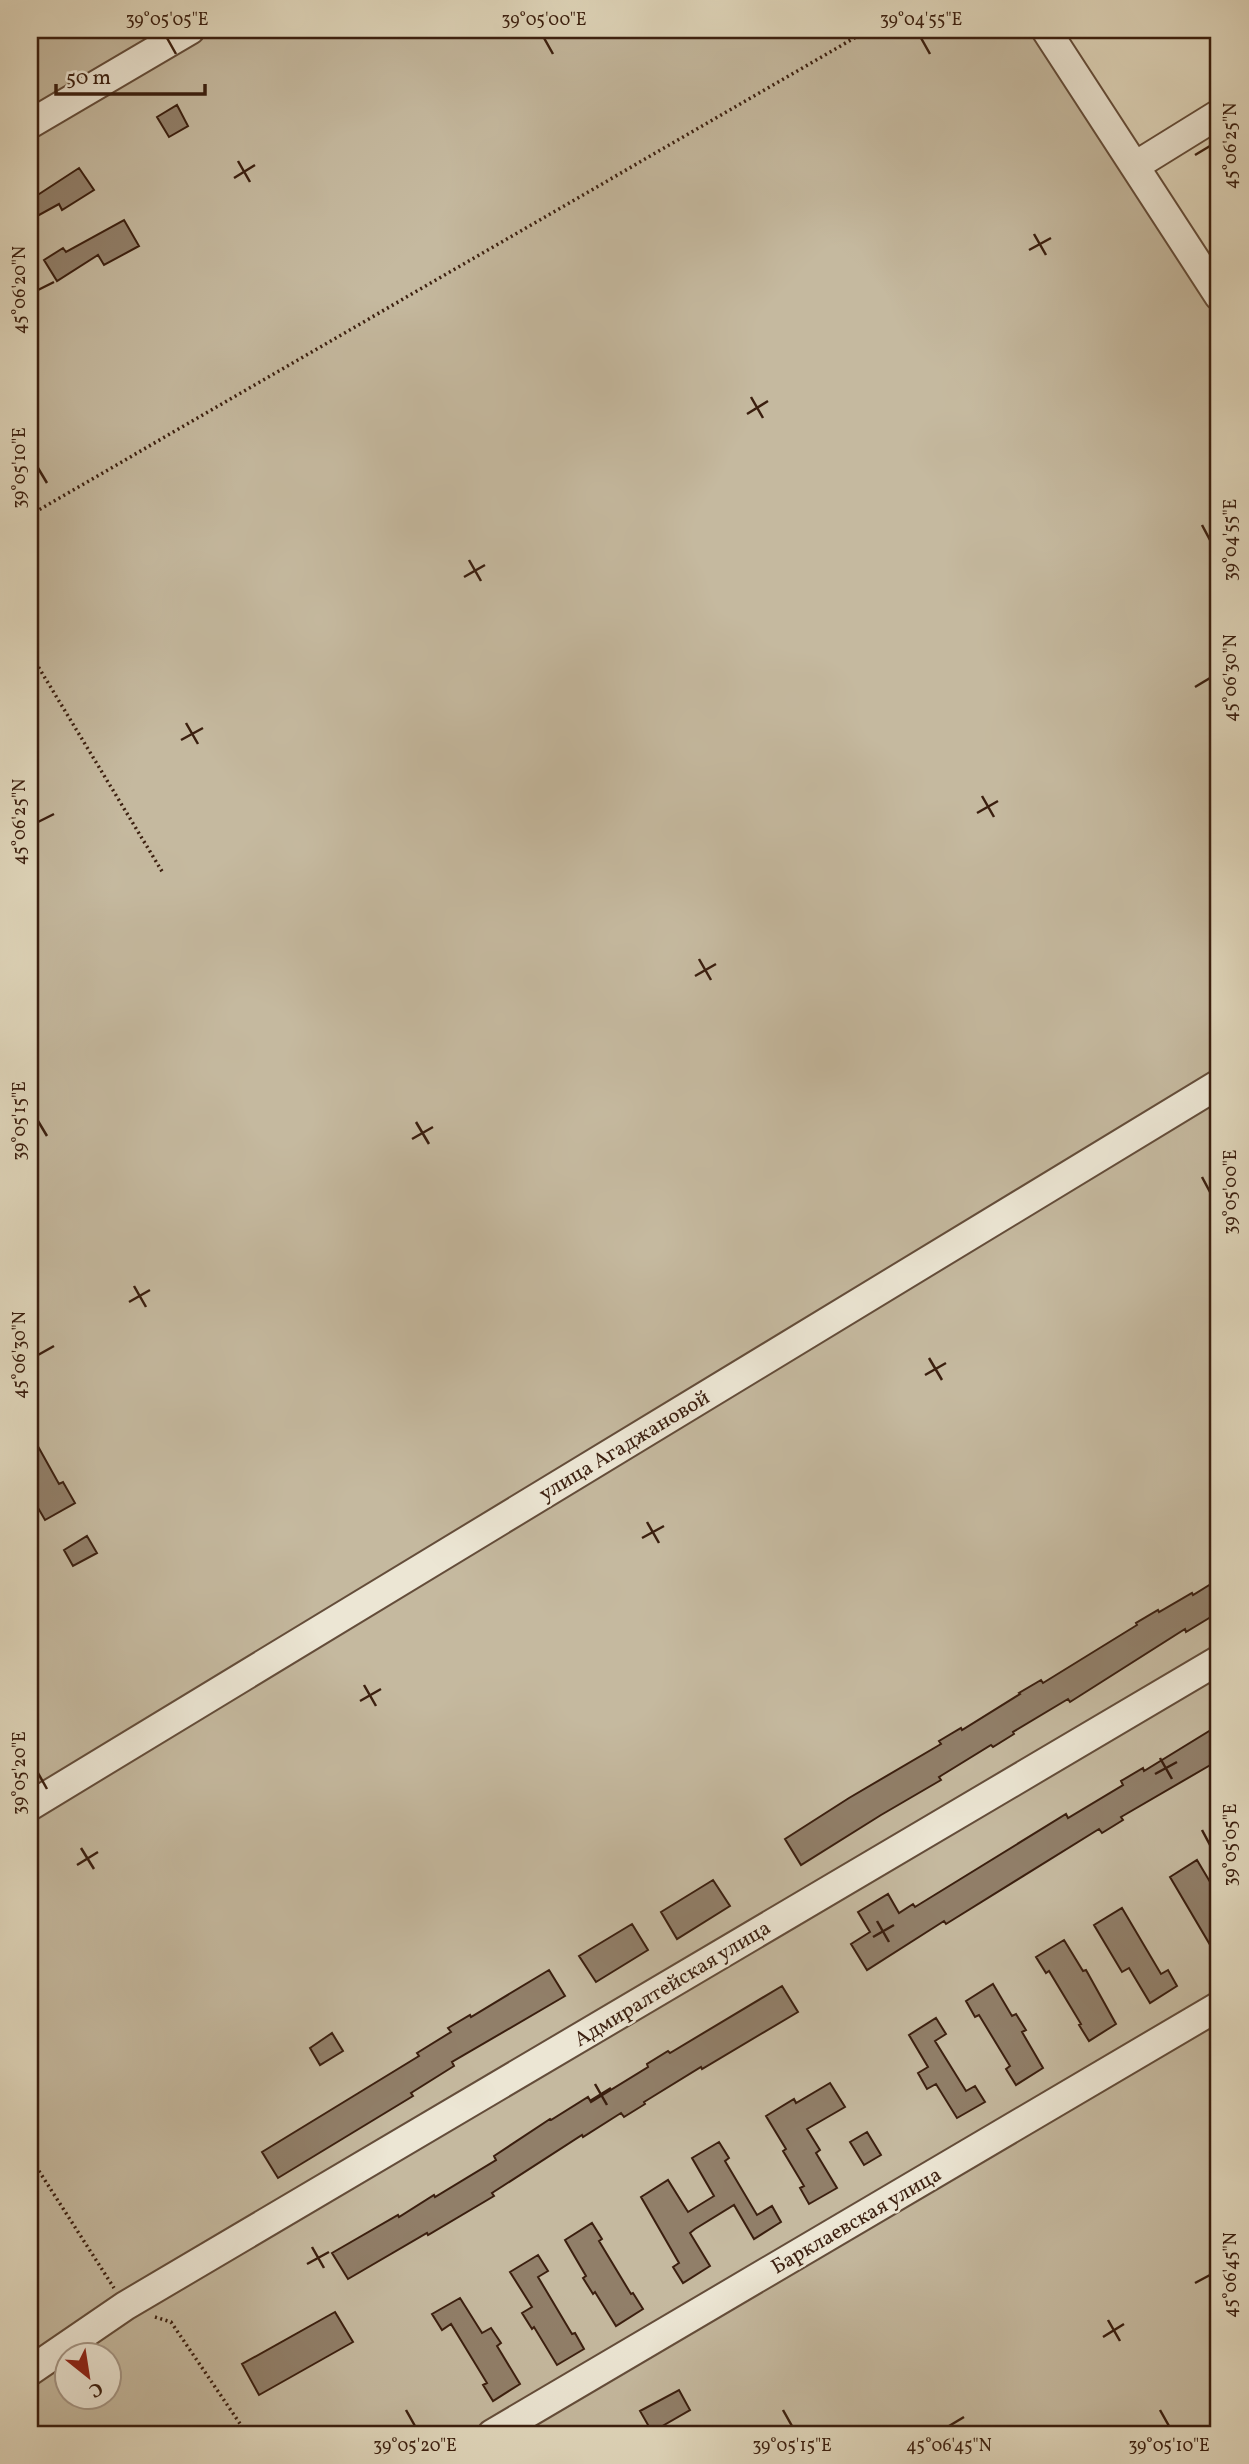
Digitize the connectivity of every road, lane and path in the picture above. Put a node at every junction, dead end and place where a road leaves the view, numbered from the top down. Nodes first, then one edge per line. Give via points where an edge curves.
1 (190, 30) edge
2 (868, 30) edge
3 (1048, 30) edge
4 (1219, 114) edge
5 (30, 124) edge
6 (1135, 166) junction
7 (1218, 291) edge
8 (30, 515) edge
9 (30, 653) edge
10 (163, 873) dead end
11 (1219, 1084) edge
12 (1219, 1660) edge
13 (30, 1806) edge
14 (1219, 2006) edge
15 (30, 2371) edge
16 (492, 2434) edge

1 - 5 street
2 - 8 path
3 - 6 street
4 - 6 street
6 - 7 street
9 - 10 path
11 - 13 street, улица Агаджановой
12 - 15 street, Адмиралтейская улица via 125,2305
14 - 16 street, Барклаевская улица

